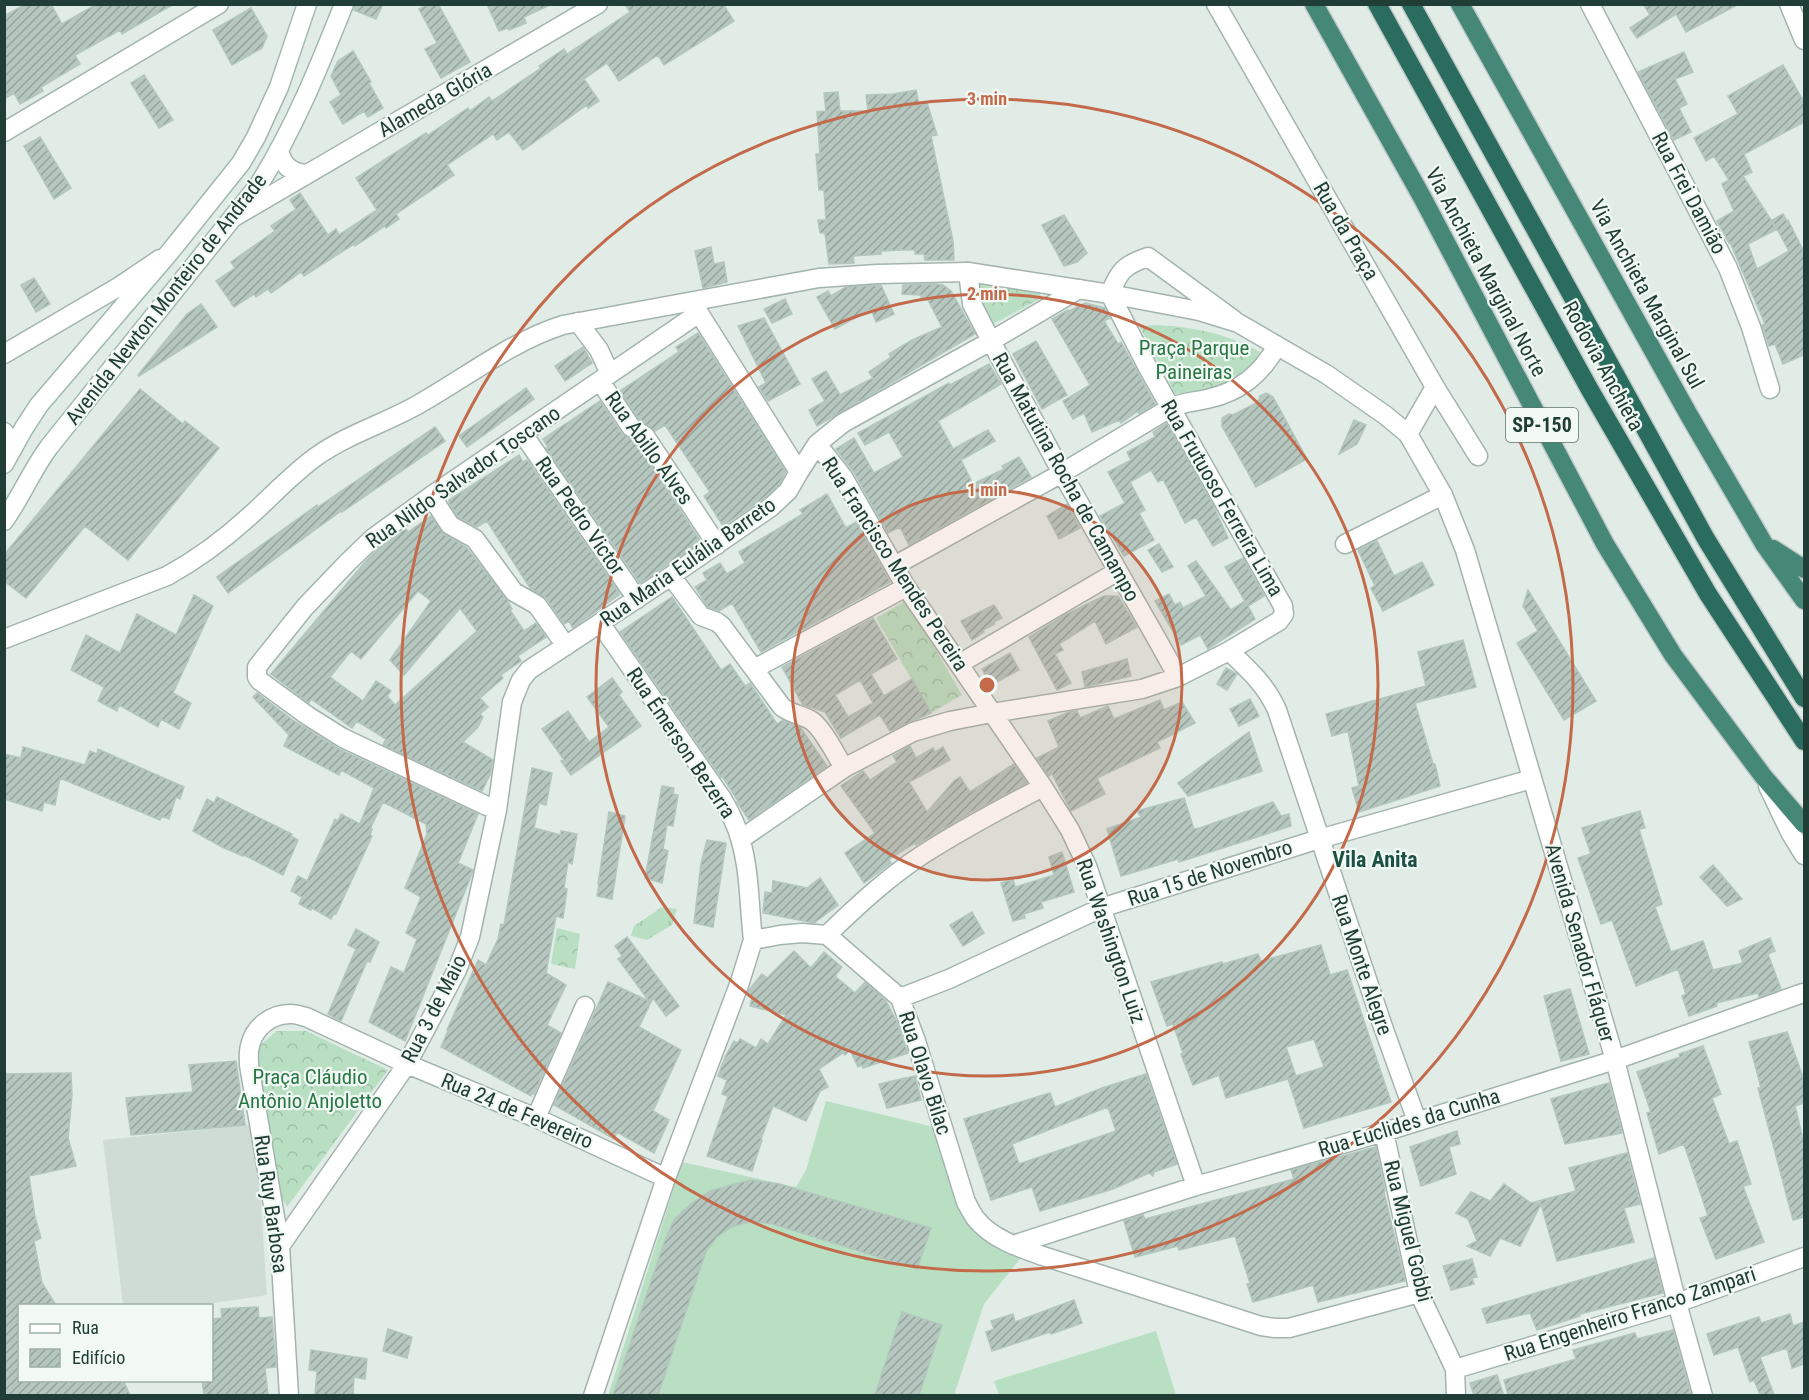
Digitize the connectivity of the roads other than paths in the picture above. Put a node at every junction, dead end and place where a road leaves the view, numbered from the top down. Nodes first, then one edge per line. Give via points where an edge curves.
1 (219, 4) edge
2 (307, 4) edge
3 (344, 4) edge
4 (598, 4) edge
5 (1216, 4) edge
6 (1314, 4) edge
7 (1377, 4) edge
8 (1411, 4) edge
9 (1460, 4) edge
10 (1590, 4) edge
11 (1790, 5) edge
12 (1804, 40) edge
13 (4, 132) edge
14 (279, 150) junction
15 (307, 174) junction
16 (234, 217) junction
17 (169, 253) junction
18 (968, 272) junction
19 (1079, 289) junction
20 (1110, 294) junction
21 (695, 307) junction
22 (578, 322) junction
23 (1238, 323) junction
24 (991, 341) junction
25 (1277, 346) junction
26 (4, 354) edge
27 (605, 377) junction
28 (1435, 387) junction
29 (1770, 389) dead end
30 (1170, 408) junction
31 (523, 434) junction
32 (1408, 434) junction
33 (817, 444) junction
34 (7, 448) edge
35 (1478, 456) dead end
36 (799, 472) junction
37 (1062, 473) junction
38 (1443, 495) junction
39 (431, 496) junction
40 (4, 521) edge
41 (1762, 541) junction
42 (1345, 544) dead end
43 (717, 545) junction
44 (894, 566) junction
45 (1804, 569) edge
46 (1118, 571) junction
47 (671, 576) junction
48 (906, 587) junction
49 (637, 599) junction
50 (1804, 600) edge
51 (600, 624) junction
52 (4, 639) edge
53 (566, 646) junction
54 (1229, 651) junction
55 (959, 663) junction
56 (754, 669) junction
57 (1178, 677) junction
58 (1804, 698) edge
59 (992, 712) junction
60 (1804, 741) edge
61 (844, 768) junction
62 (1763, 776) junction
63 (1532, 779) junction
64 (1043, 787) junction
65 (497, 810) junction
66 (1804, 824) edge
67 (741, 839) junction
68 (1319, 839) junction
69 (1804, 855) edge
70 (1101, 908) junction
71 (827, 935) junction
72 (753, 940) junction
73 (1803, 993) dead end
74 (900, 998) junction
75 (585, 1006) dead end
76 (267, 1020) joint
77 (1615, 1060) junction
78 (407, 1064) junction
79 (536, 1118) junction
80 (1417, 1121) junction
81 (1384, 1132) junction
82 (666, 1178) junction
83 (1196, 1186) junction
84 (1013, 1245) junction
85 (280, 1246) junction
86 (1804, 1257) edge
87 (1419, 1293) junction
88 (1677, 1304) junction
89 (1455, 1369) junction
90 (289, 1395) edge
91 (593, 1395) edge
92 (1456, 1395) edge
93 (1703, 1395) edge

1 - 13 street
2 - 17 street, Avenida Newton Monteiro de Andrade via 279,87 256,137 241,163
3 - 14 street, Avenida Newton Monteiro de Andrade via 305,99
4 - 15 street, Alameda Glória
5 - 28 street, Rua da Praça
6 - 62 highway, Via Anchieta Marginal Norte / SP-150 via 1422,197 1605,544 1673,655
7 - 60 highway, Rodovia Anchieta / SP-150 via 1672,533
8 - 58 highway, Rodovia Anchieta via 1706,539
9 - 41 highway, Via Anchieta Marginal Sul
10 - 29 street, Rua Frei Damião via 1728,268
11 - 12 street
14 - 15 street via 286,166
14 - 16 street, Avenida Newton Monteiro de Andrade
15 - 16 street, Alameda Glória
16 - 40 street, Avenida Newton Monteiro de Andrade via 49,447
17 - 26 street
17 - 34 street, Avenida Newton Monteiro de Andrade
18 - 19 street
18 - 21 street via 819,278
18 - 24 street, Rua Matutina Rocha de Camampo via 972,303
19 - 20 street
19 - 24 street, Rua Maria Eulália Barreto
20 - 23 street via 1199,311
20 - 23 street via 1116,278 1130,263 1148,257
20 - 30 street, Rua Frutuoso Ferreira Lima
21 - 22 street
21 - 27 street, Rua Nildo Salvador Toscano
21 - 36 street
22 - 27 street, Rua Abillo Alves via 599,351
22 - 52 street via 519,343 420,404 318,456 249,517 167,576
23 - 25 street
24 - 33 street, Rua Maria Eulália Barreto via 843,423
24 - 37 street, Rua Matutina Rocha de Camampo
25 - 30 street via 1258,373 1236,389
25 - 32 street via 1326,374
27 - 31 street, Rua Nildo Salvador Toscano
27 - 43 street, Rua Abillo Alves via 631,427 645,436
28 - 32 street
28 - 35 street, Rua da Praça
30 - 37 street
30 - 54 street, Rua Frutuoso Ferreira Lima via 1284,606 1279,621
31 - 39 street, Rua Nildo Salvador Toscano
31 - 49 street, Rua Pedro Victor
32 - 38 street, Avenida Senador Fláquer
33 - 36 street, Rua Maria Eulália Barreto
33 - 44 street, Rua Francisco Mendes Pereira via 843,477
36 - 43 street, Rua Maria Eulália Barreto via 788,491 771,507
37 - 44 street
37 - 46 street, Rua Matutina Rocha de Camampo
38 - 42 street
38 - 63 street, Avenida Senador Fláquer via 1465,550
39 - 53 street via 450,525 475,539 514,592 537,605
39 - 65 street, Rua Nildo Salvador Toscano via 373,538 348,562 305,607 256,672 260,681 343,738
41 - 45 highway
41 - 50 highway, Via Anchieta Marginal Sul
43 - 47 street, Rua Maria Eulália Barreto
44 - 48 street, Rua Francisco Mendes Pereira
46 - 55 street
46 - 57 street, Rua Matutina Rocha de Camampo
47 - 49 street, Rua Maria Eulália Barreto
47 - 56 street via 701,616 722,626
48 - 55 street, Rua Francisco Mendes Pereira
48 - 56 street
49 - 51 street, Rua Maria Eulália Barreto
51 - 53 street, Rua Maria Eulália Barreto
51 - 67 street, Rua Émerson Bezerra via 723,800
53 - 65 street, Rua Maria Eulália Barreto via 520,680 512,702
54 - 57 street
54 - 68 street, Rua Monte Alegre via 1270,695
55 - 59 street, Rua Francisco Mendes Pereira
56 - 61 street via 782,707 817,726
57 - 59 street via 1142,689
59 - 61 street via 913,732
59 - 64 street, Rua Washington Luiz
61 - 67 street
62 - 66 highway, Via Anchieta Marginal Norte / SP-150
62 - 69 street
63 - 68 street, Rua 15 de Novembro
63 - 77 street, Avenida Senador Fláquer
64 - 70 street, Rua Washington Luiz via 1083,857
64 - 71 street via 922,855 871,893
65 - 78 street, Rua 3 de Maio via 470,938 458,970
67 - 72 street, Rua Émerson Bezerra
68 - 70 street, Rua 15 de Novembro
68 - 80 street, Rua Monte Alegre
70 - 74 street, Rua 15 de Novembro
70 - 83 street, Rua Washington Luiz
71 - 72 street via 802,933
71 - 74 street, Rua Olavo Bilac
72 - 82 street
73 - 77 street, Rua Euclides da Cunha
74 - 84 street, Rua Olavo Bilac via 966,1202 989,1232
75 - 79 street
76 - 78 street, Rua 24 de Fevereiro via 292,1014 306,1017
76 - 85 street, Rua Ruy Barbosa via 252,1038 249,1065
77 - 80 street, Rua Euclides da Cunha
77 - 88 street, Avenida Senador Fláquer
78 - 79 street, Rua 24 de Fevereiro
78 - 85 street, Rua 3 de Maio
79 - 82 street, Rua 24 de Fevereiro
80 - 81 street, Rua Euclides da Cunha
81 - 83 street, Rua Euclides da Cunha
81 - 87 street, Rua Miguel Gobbi
82 - 91 street
83 - 84 street, Rua Euclides da Cunha
84 - 87 street, Rua Olavo Bilac via 1275,1328 1289,1328
85 - 90 street, Rua Ruy Barbosa
86 - 88 street, Rua Engenheiro Franco Zampari
87 - 89 street, Rua Miguel Gobbi
88 - 89 street, Rua Engenheiro Franco Zampari
88 - 93 street, Avenida Senador Fláquer
89 - 92 street, Rua Miguel Gobbi

